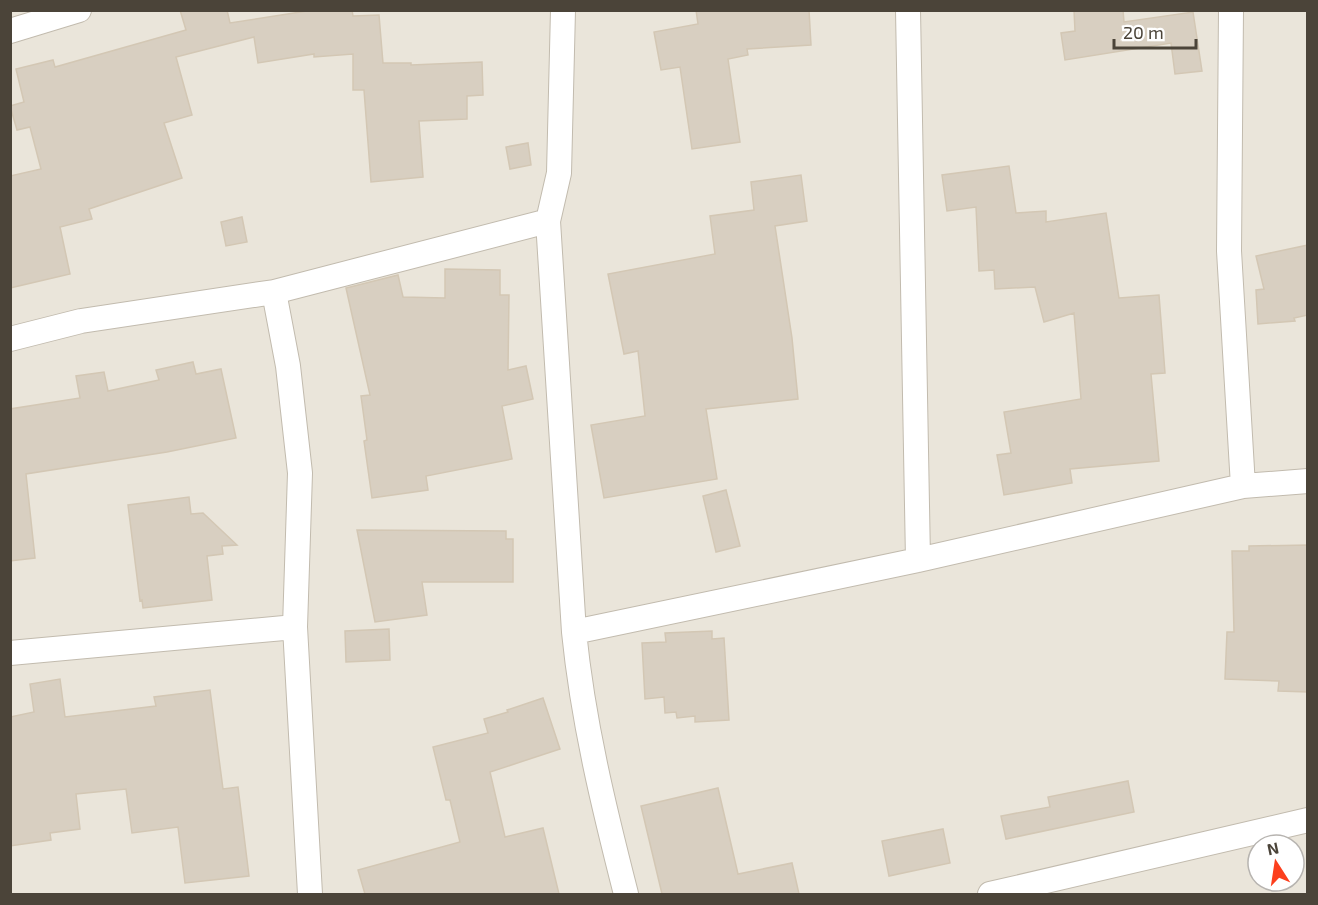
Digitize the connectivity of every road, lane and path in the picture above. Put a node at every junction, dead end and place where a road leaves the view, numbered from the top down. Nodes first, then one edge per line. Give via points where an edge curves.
1 (79, 10) edge
2 (563, 10) edge
3 (908, 10) edge
4 (1231, 10) edge
5 (15, 25) edge
6 (548, 221) junction
7 (274, 292) junction
8 (10, 339) edge
9 (1308, 480) edge
10 (1243, 486) junction
11 (918, 560) junction
12 (295, 627) junction
13 (574, 632) junction
14 (10, 653) edge
15 (1308, 820) edge
16 (310, 894) edge
17 (626, 894) edge
18 (990, 894) edge

1 - 5 street
2 - 6 street via 559,173
3 - 11 street
4 - 10 street via 1229,251
6 - 7 street
6 - 13 street
7 - 8 street via 81,321
7 - 12 street via 288,366 300,473
9 - 10 street
10 - 11 street
11 - 13 street
12 - 14 street
12 - 16 street
13 - 17 street via 579,687 598,785
15 - 18 street

